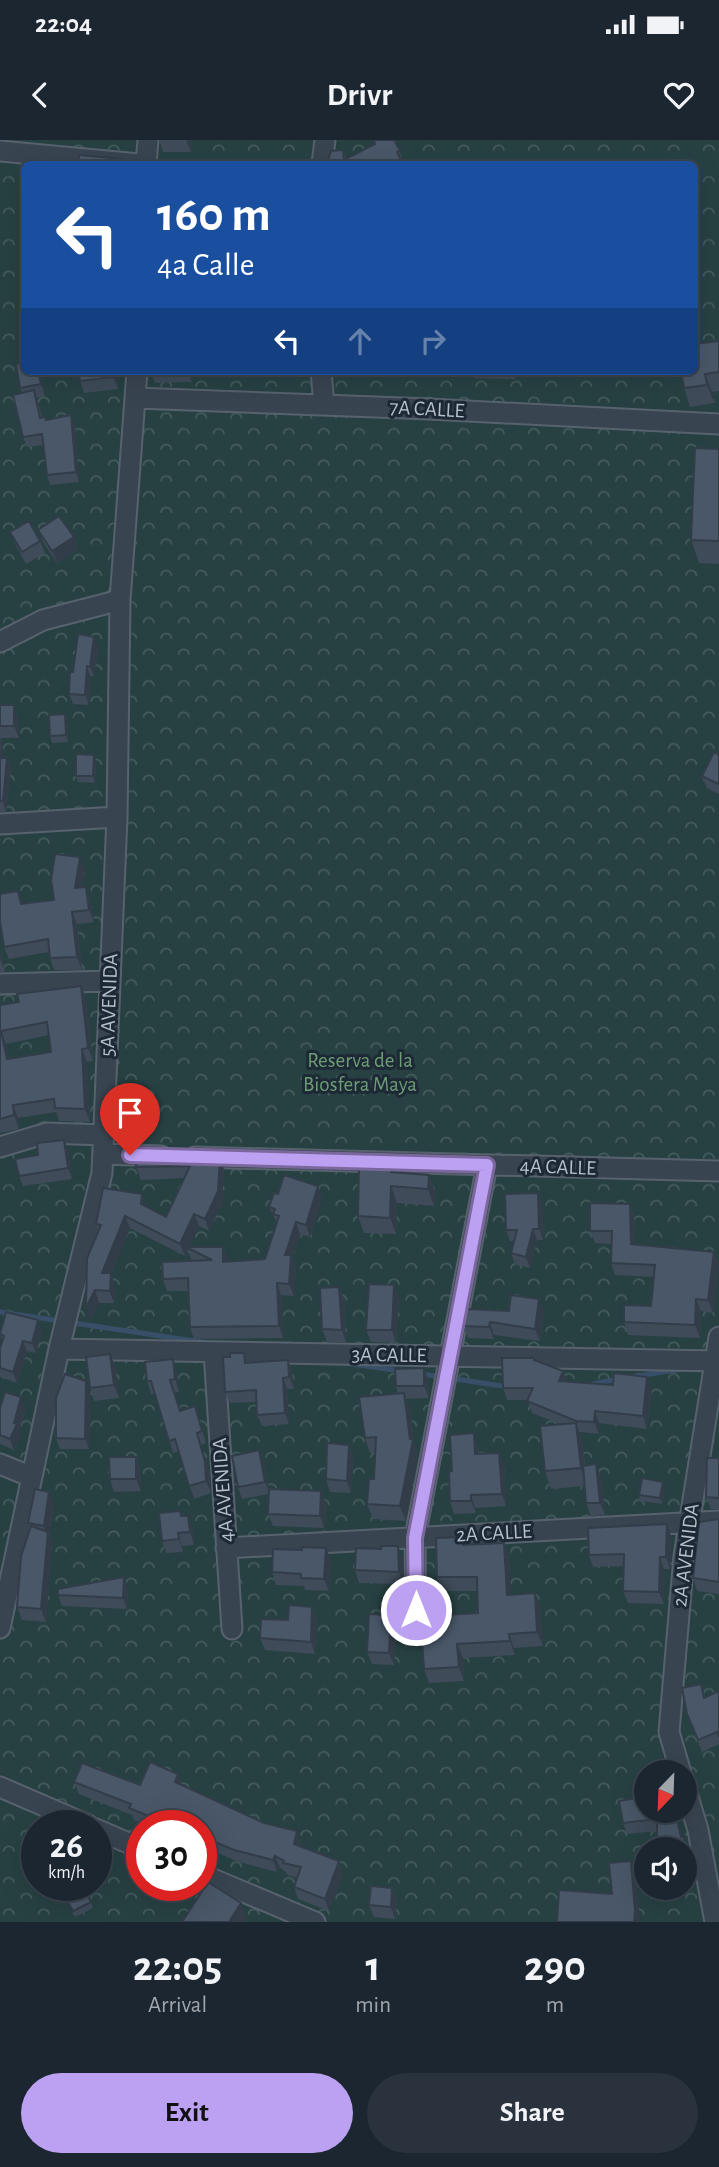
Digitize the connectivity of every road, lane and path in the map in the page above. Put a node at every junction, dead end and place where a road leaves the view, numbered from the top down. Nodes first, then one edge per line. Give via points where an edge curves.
1 (148, 140) edge
2 (325, 140) edge
3 (0, 152) edge
4 (104, 161) edge
5 (146, 161) edge
6 (322, 161) edge
7 (137, 375) edge
8 (321, 375) edge
9 (135, 398) junction
10 (324, 405) junction
11 (719, 424) edge
12 (120, 600) junction
13 (0, 642) edge
14 (117, 817) junction
15 (0, 824) edge
16 (110, 981) junction
17 (0, 984) edge
18 (103, 1144) junction
19 (0, 1147) edge
20 (487, 1165) junction
21 (719, 1171) edge
22 (719, 1336) edge
23 (59, 1349) junction
24 (214, 1352) junction
25 (449, 1356) junction
26 (717, 1361) edge
27 (0, 1464) edge
28 (32, 1477) junction
29 (719, 1521) edge
30 (690, 1523) junction
31 (415, 1538) junction
32 (226, 1548) junction
33 (0, 1628) edge
34 (232, 1629) dead end
35 (416, 1634) dead end
36 (677, 1760) edge
37 (0, 1787) edge
38 (53, 1810) edge
39 (696, 1823) edge
40 (217, 1881) edge
41 (315, 1922) edge
42 (715, 1922) edge

1 - 5 street
2 - 6 street
3 - 4 street
7 - 9 street, 5A AVENIDA
8 - 10 street
9 - 10 street, 7A CALLE
9 - 12 street, 5A AVENIDA
10 - 11 street, 7A CALLE
12 - 13 street via 43,620
12 - 14 street, 5A AVENIDA
14 - 15 street
14 - 16 street, 5A AVENIDA
16 - 17 street
16 - 18 street, 5A AVENIDA
18 - 19 street, 4A CALLE via 47,1133
18 - 20 street, 4A CALLE
18 - 23 street, 5A AVENIDA via 102,1173
20 - 21 street, 4A CALLE
20 - 25 street
22 - 26 street, 2A AVENIDA
23 - 24 street, 3A CALLE
23 - 28 street, 5A AVENIDA
24 - 25 street, 3A CALLE
24 - 32 street, 4A AVENIDA
25 - 26 street, 3A CALLE
25 - 31 street
26 - 30 street, 2A AVENIDA
27 - 28 street
28 - 33 street, 5A AVENIDA
29 - 30 street, 2A CALLE
30 - 31 street, 2A CALLE
30 - 36 street, 2A AVENIDA via 669,1732
31 - 32 street, 2A CALLE
31 - 35 street
32 - 34 street, 4A AVENIDA
37 - 38 street
39 - 42 street
40 - 41 street

